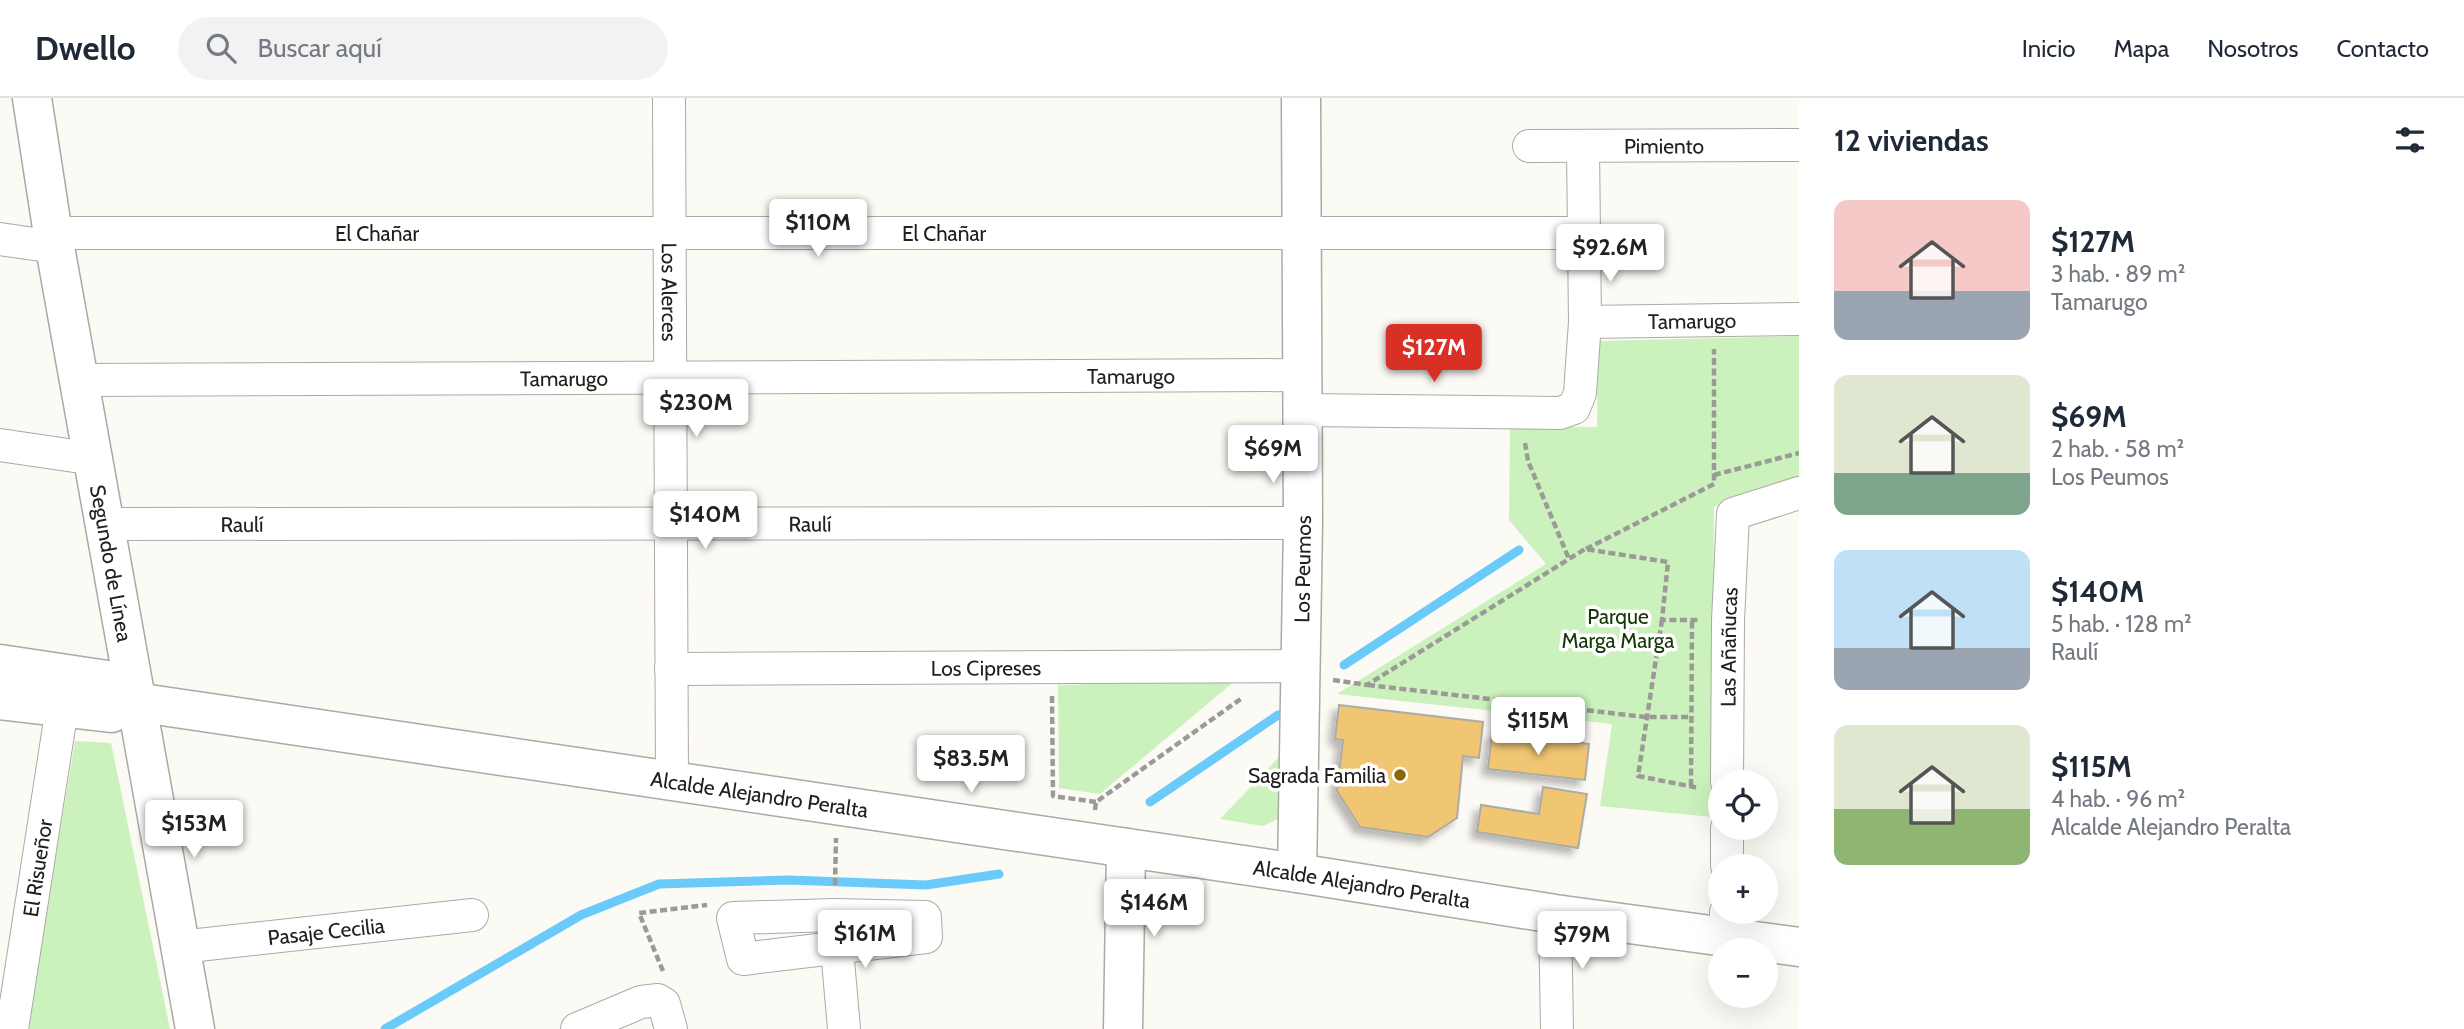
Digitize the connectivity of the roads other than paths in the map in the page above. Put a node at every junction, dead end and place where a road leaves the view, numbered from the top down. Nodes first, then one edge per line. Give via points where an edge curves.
1 (32, 98) edge
2 (669, 98) edge
3 (1301, 98) edge
4 (1799, 145) edge
5 (1528, 146) dead end
6 (1583, 148) junction
7 (670, 233) junction
8 (1300, 233) junction
9 (1583, 233) junction
10 (0, 239) edge
11 (54, 240) junction
12 (1799, 319) edge
13 (1585, 322) junction
14 (670, 379) junction
15 (79, 380) junction
16 (1302, 393) junction
17 (0, 445) edge
18 (94, 459) junction
19 (1799, 493) edge
20 (1303, 523) junction
21 (106, 524) junction
22 (670, 524) junction
23 (0, 664) edge
24 (671, 669) junction
25 (1301, 674) junction
26 (0, 700) edge
27 (135, 702) junction
28 (62, 708) junction
29 (1720, 770) edge
30 (673, 781) junction
31 (1109, 846) junction
32 (1297, 873) junction
33 (1555, 914) junction
34 (472, 915) dead end
35 (834, 915) junction
36 (1726, 925) edge
37 (836, 946) junction
38 (180, 947) junction
39 (1799, 947) edge
40 (667, 1016) edge
41 (12, 1029) edge
42 (195, 1029) edge
43 (576, 1029) edge
44 (845, 1029) edge
45 (1124, 1029) edge
46 (1557, 1029) edge

1 - 11 main road, Segundo de Línea
2 - 7 street, Los Alerces
3 - 8 main road, Los Peumos
4 - 6 street, Pimiento
5 - 6 street, Pimiento
6 - 9 street, Tamarugo
7 - 8 street, El Chañar
7 - 11 street, El Chañar
7 - 14 street, Los Alerces
8 - 9 street, El Chañar
8 - 16 main road, Los Peumos
9 - 13 street, Tamarugo
10 - 11 street, El Chañar
11 - 15 main road, Segundo de Línea
12 - 13 street, Tamarugo
13 - 16 street, Tamarugo via 1580,393 1574,408 1560,413
14 - 15 street, Tamarugo
14 - 16 street, Tamarugo
14 - 22 street, Los Alerces
15 - 18 main road, Segundo de Línea
16 - 20 main road, Los Peumos
17 - 18 street
18 - 21 main road, Segundo de Línea
19 - 29 street, Las Añañucas via 1733,514
20 - 22 street, Raulí
20 - 25 main road, Los Peumos
21 - 22 street, Raulí
21 - 27 main road, Segundo de Línea
22 - 24 street, Los Alerces
23 - 27 main road, Alcalde Alejandro Peralta via 107,680
24 - 25 street, Los Cipreses via 1052,667
24 - 30 street, Los Alerces
25 - 32 main road, Los Peumos
26 - 28 main road, Alcalde Alejandro Peralta
27 - 28 main road, Alcalde Alejandro Peralta via 111,713
27 - 30 main road, Alcalde Alejandro Peralta
27 - 38 main road, Segundo de Línea
28 - 41 street, El Risueñor
30 - 31 main road, Alcalde Alejandro Peralta
31 - 32 main road, Alcalde Alejandro Peralta
31 - 45 main road
32 - 33 main road, Alcalde Alejandro Peralta
33 - 36 main road, Alcalde Alejandro Peralta
33 - 46 street
34 - 38 street, Pasaje Cecilia
35 - 37 street
35 - 37 street via 925,917 926,937
35 - 37 street via 733,918 743,959
36 - 39 main road, Alcalde Alejandro Peralta
37 - 44 street
38 - 42 main road, Segundo de Línea
40 - 43 street via 658,1000 641,1002

